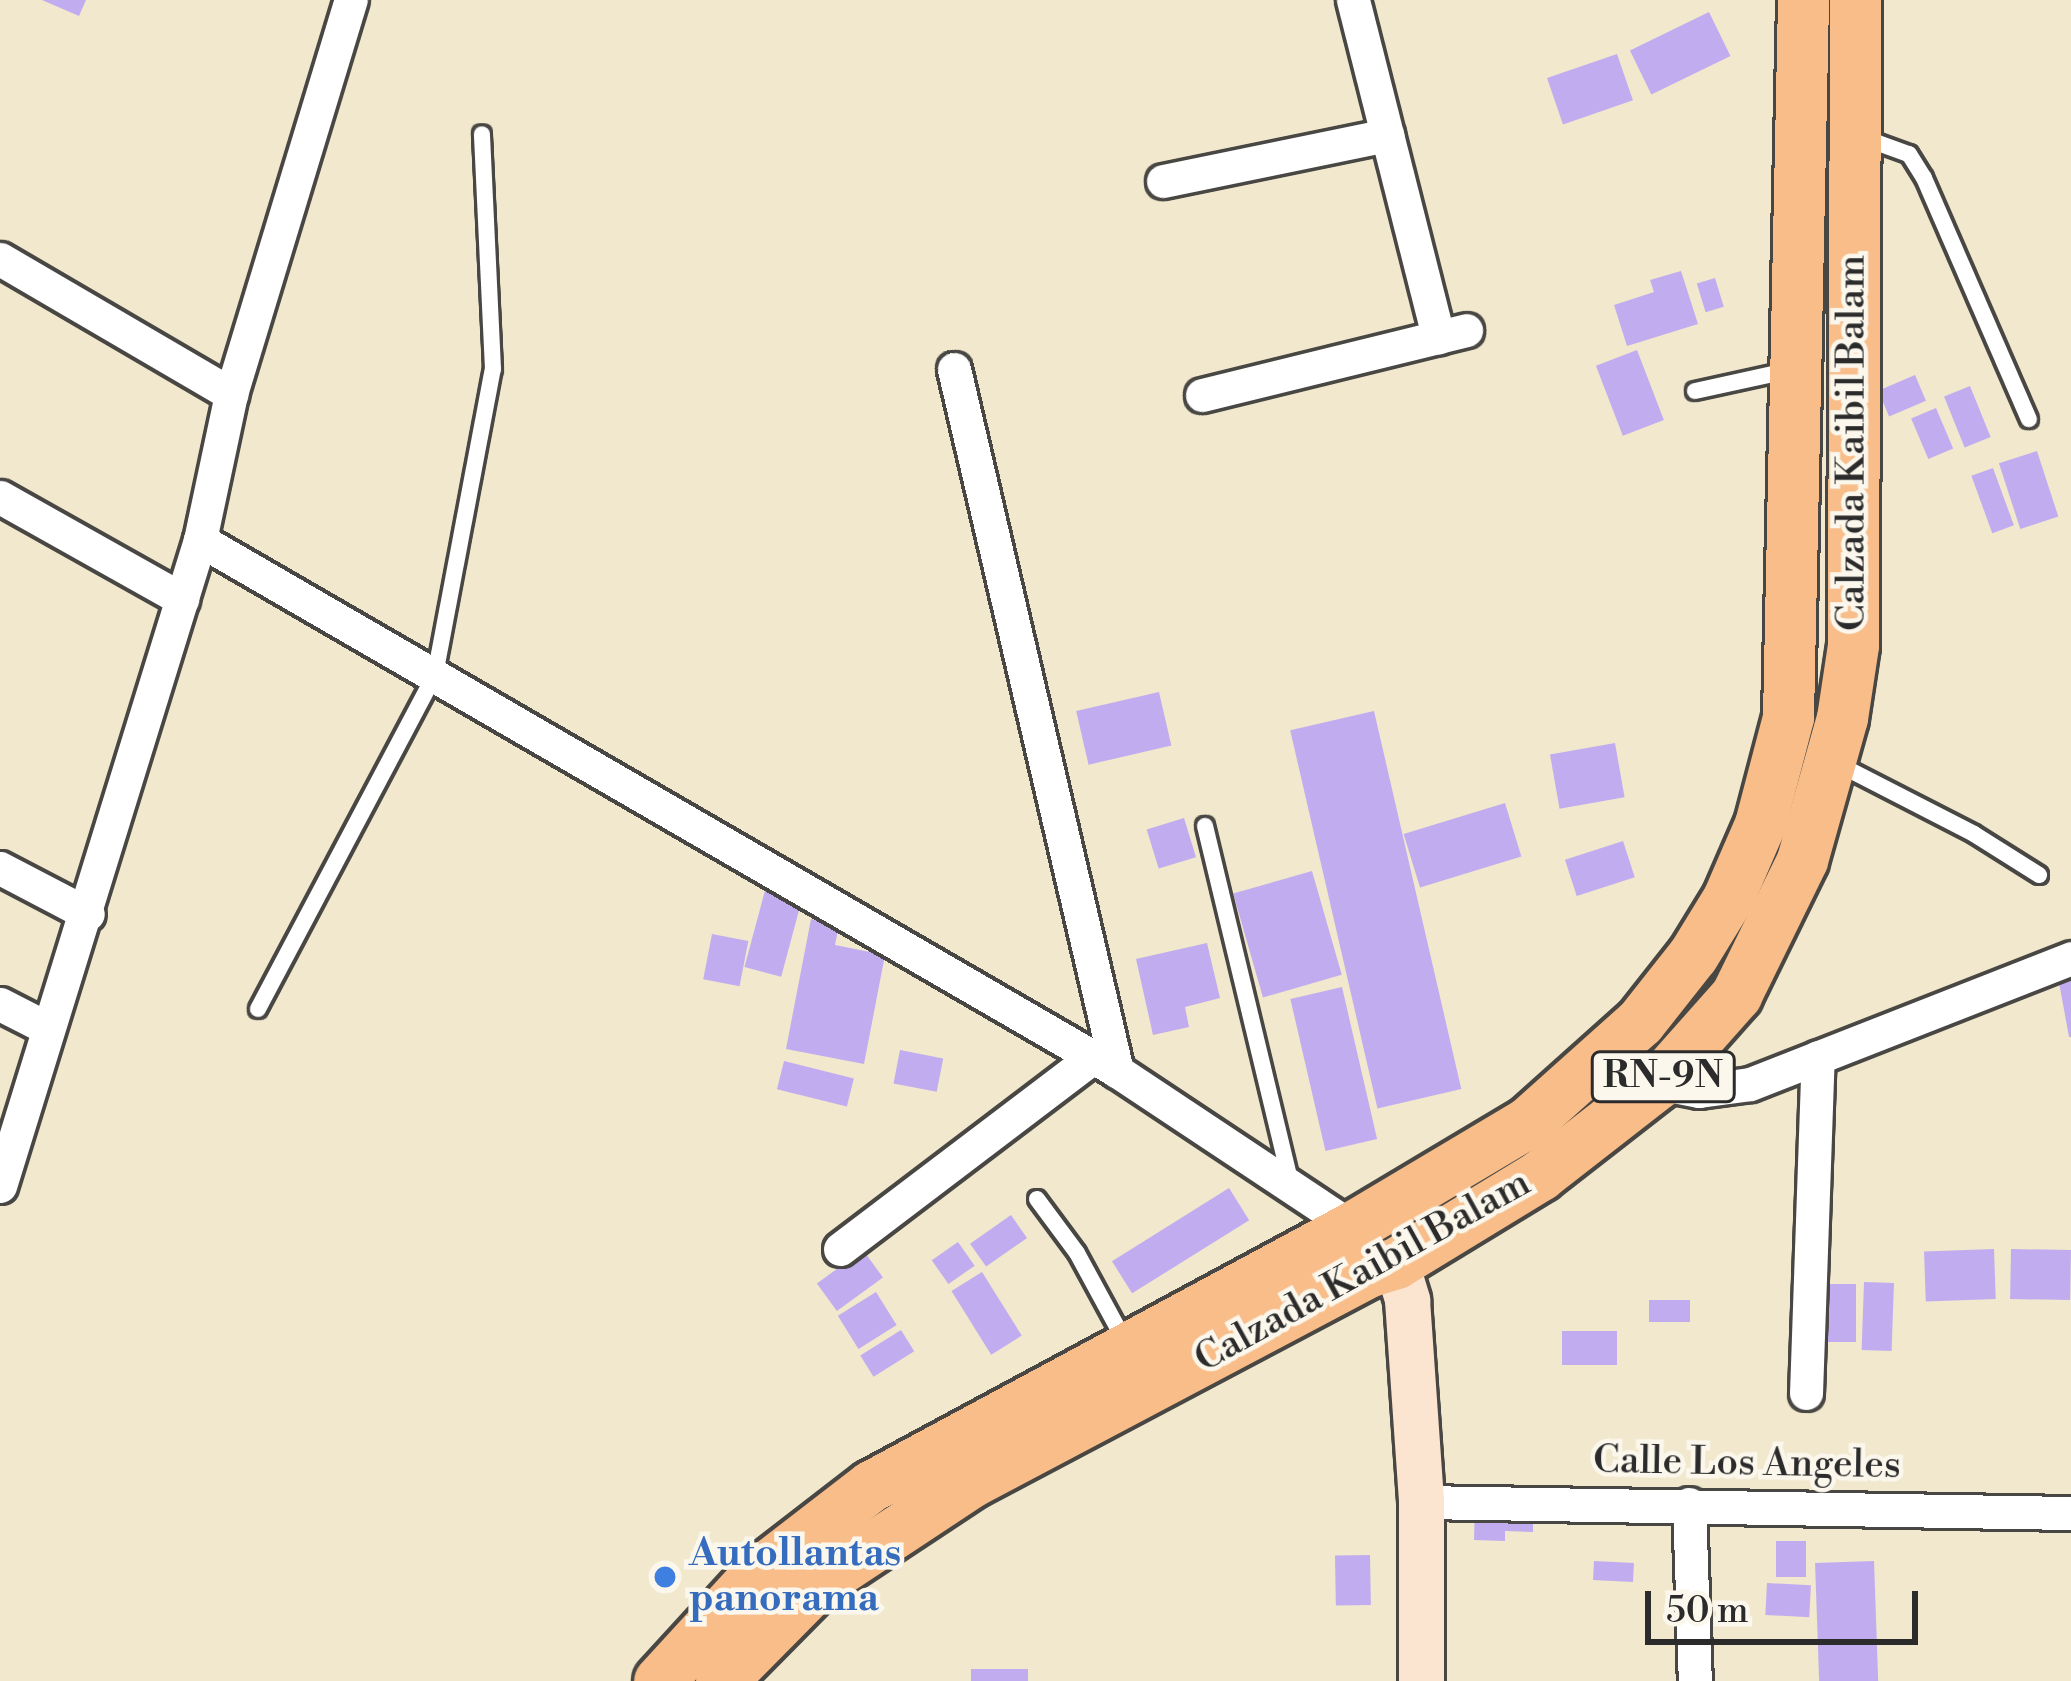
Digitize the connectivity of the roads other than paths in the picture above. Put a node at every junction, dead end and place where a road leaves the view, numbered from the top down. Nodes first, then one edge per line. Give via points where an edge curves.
1 (351, 0) edge
2 (1353, 0) edge
3 (1803, 0) edge
4 (1855, 0) edge
5 (482, 134) dead end
6 (1387, 135) junction
7 (1854, 146) junction
8 (1163, 181) dead end
9 (0, 259) edge
10 (954, 369) dead end
11 (1797, 369) junction
12 (1695, 391) dead end
13 (231, 394) junction
14 (1202, 395) dead end
15 (2030, 419) dead end
16 (0, 497) edge
17 (200, 540) junction
18 (182, 599) junction
19 (435, 675) junction
20 (1832, 760) junction
21 (1205, 826) dead end
22 (0, 868) edge
23 (2038, 875) dead end
24 (88, 914) junction
25 (2071, 958) edge
26 (0, 1004) edge
27 (258, 1009) dead end
28 (47, 1028) junction
29 (1818, 1057) junction
30 (1105, 1064) junction
31 (1658, 1083) junction
32 (6, 1149) edge
33 (1291, 1185) junction
34 (0, 1186) edge
35 (1037, 1198) dead end
36 (1352, 1226) junction
37 (840, 1249) dead end
38 (1396, 1263) junction
39 (1127, 1346) junction
40 (1806, 1393) dead end
41 (1420, 1502) junction
42 (1689, 1504) junction
43 (2071, 1513) edge
44 (725, 1679) edge
45 (659, 1681) edge
46 (1421, 1681) edge
47 (1695, 1681) edge

1 - 13 street
2 - 6 street
3 - 11 main road, Calzada Kaibil Balam / RN-9N
4 - 7 main road, Calzada Kaibil Balam / RN-9N
5 - 19 lane via 493,369
6 - 8 street
6 - 14 street via 1452,334
7 - 15 lane via 1878,143 1909,154
7 - 20 main road, Calzada Kaibil Balam / RN-9N via 1853,645
9 - 13 street
10 - 30 street
11 - 12 lane
11 - 36 main road, Calzada Kaibil Balam / RN-9N via 1788,717 1760,824 1728,898 1663,996 1580,1080 1493,1144
13 - 17 street
16 - 18 street
17 - 18 street
17 - 19 street
18 - 24 street
19 - 27 lane
19 - 30 street
20 - 23 lane
20 - 31 main road, Calzada Kaibil Balam / RN-9N via 1802,860 1756,958 1708,1030
21 - 33 lane
22 - 24 street
24 - 28 street
25 - 29 street
26 - 28 street
28 - 32 street
29 - 31 street via 1724,1090
29 - 40 street
30 - 33 street
30 - 37 street
31 - 38 main road, Calzada Kaibil Balam / RN-9N via 1540,1175
32 - 34 street
33 - 36 street
35 - 39 lane
36 - 38 street
36 - 39 main road, Calzada Kaibil Balam / RN-9N
38 - 41 street via 1407,1300
38 - 44 main road, Calzada Kaibil Balam / RN-9N via 971,1483 817,1584
39 - 45 main road, Calzada Kaibil Balam / RN-9N via 924,1453 819,1523 757,1574
41 - 42 street, Calle Los Angeles
41 - 46 street
42 - 43 street, Calle Los Angeles
42 - 47 street

